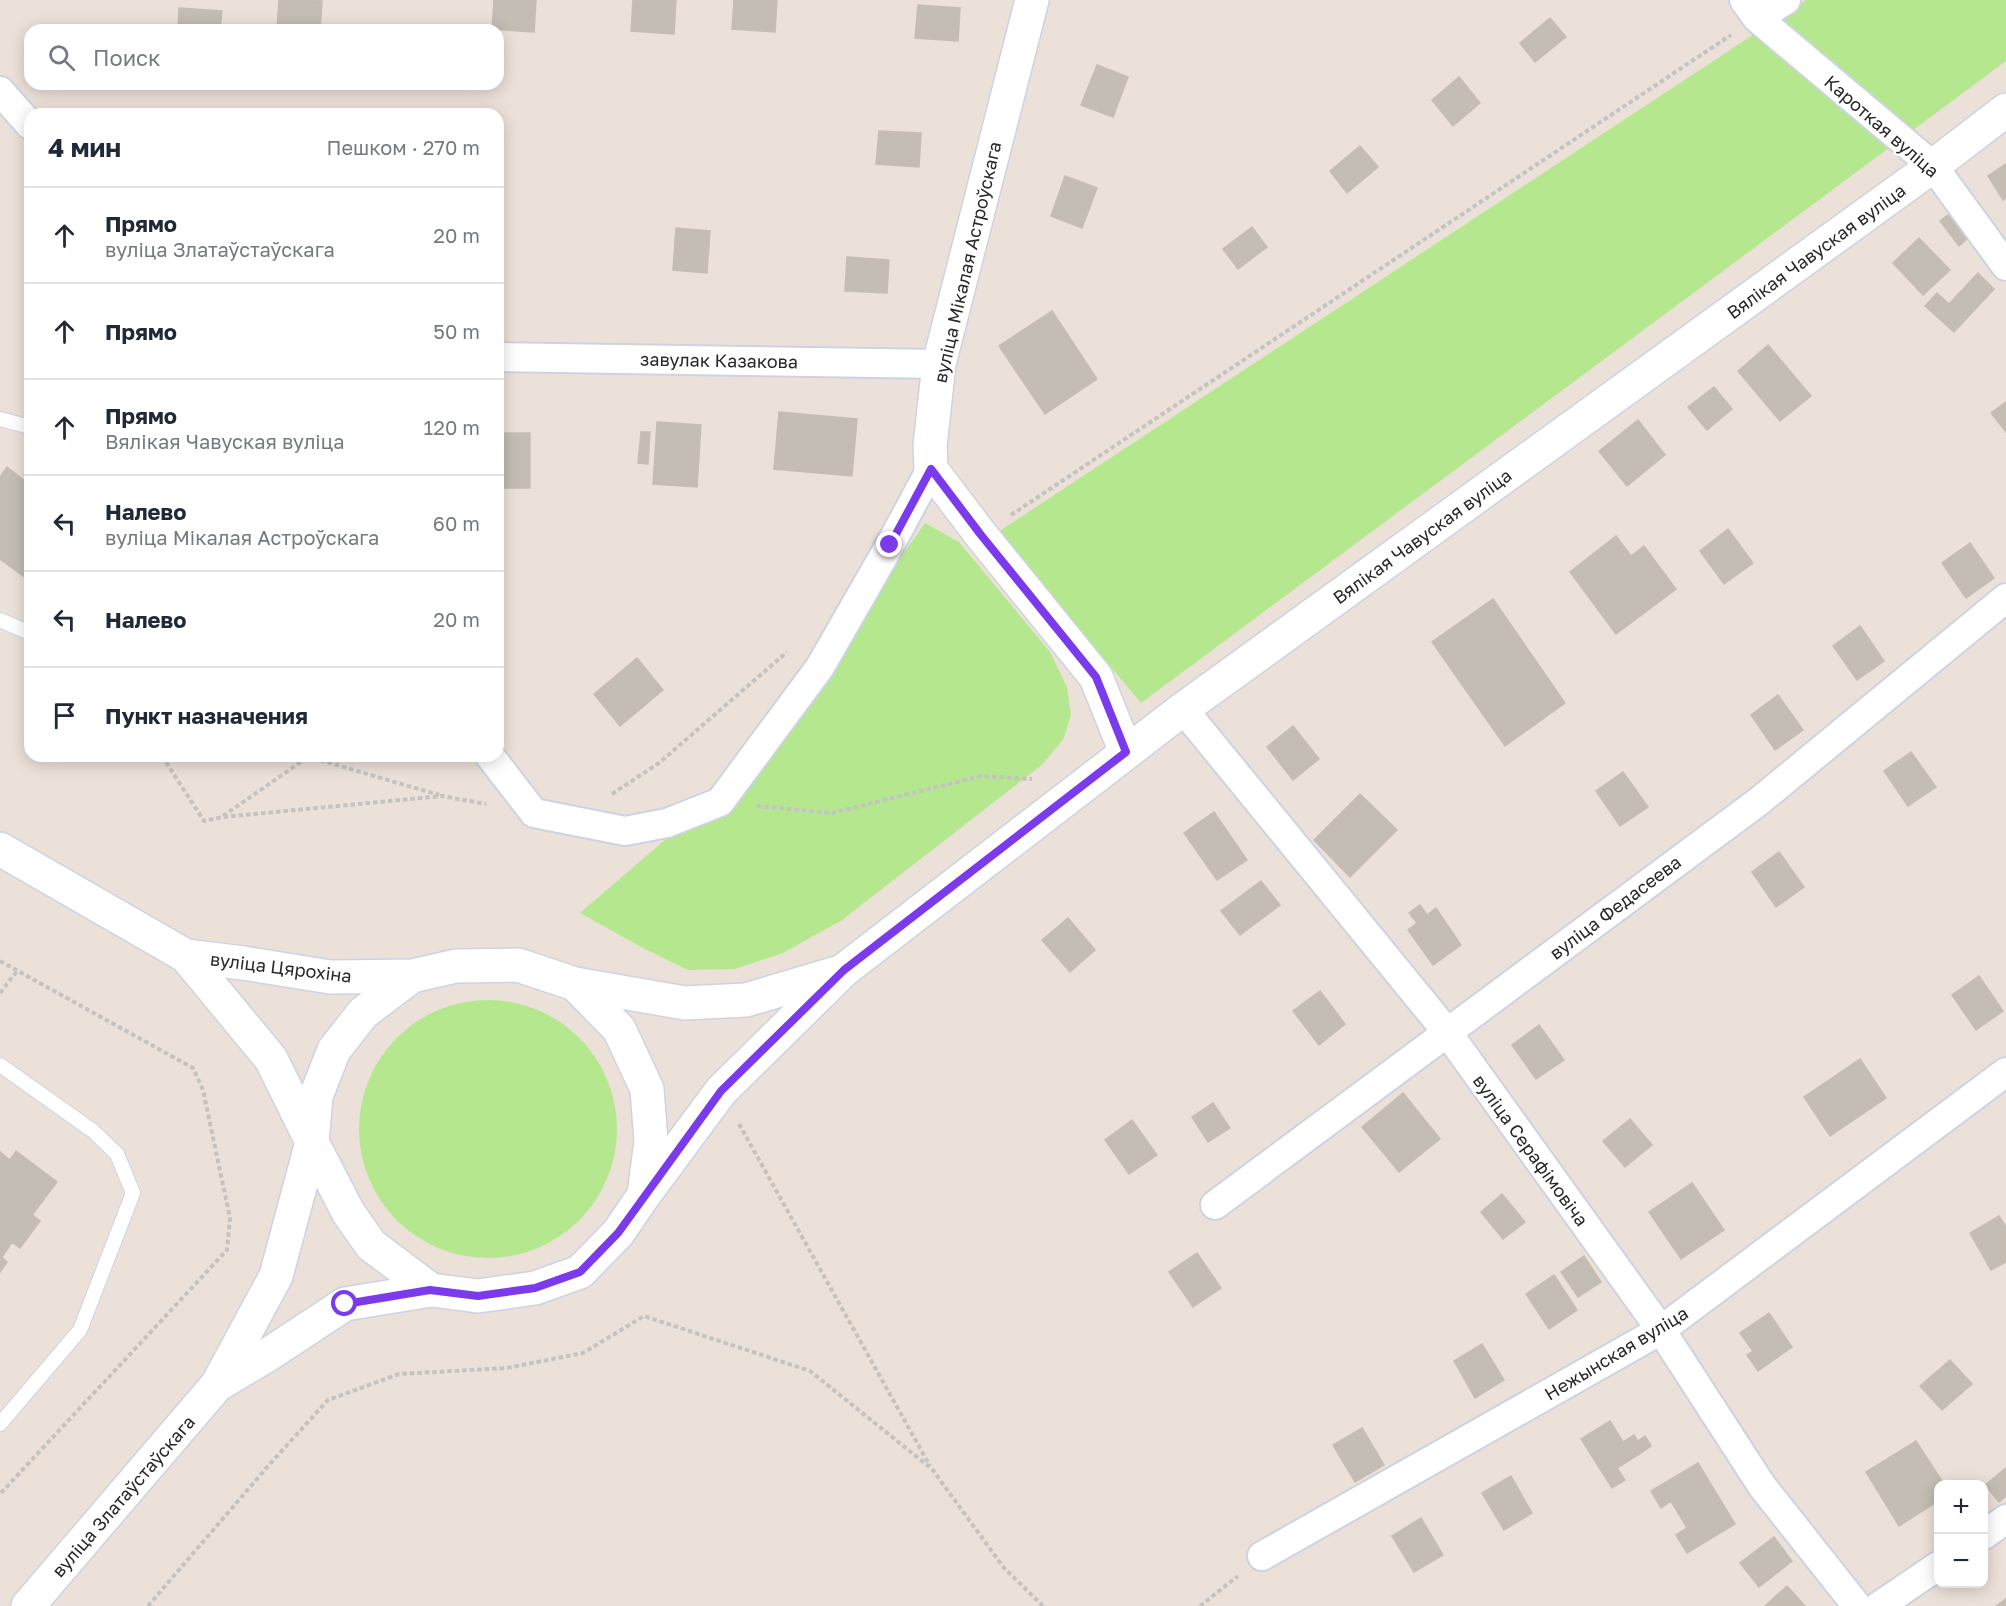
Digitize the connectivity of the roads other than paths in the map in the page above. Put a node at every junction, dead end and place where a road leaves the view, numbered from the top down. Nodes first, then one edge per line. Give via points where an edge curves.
1 (1032, 0) edge
2 (1786, 0) edge
3 (1750, 9) edge
4 (0, 91) edge
5 (2006, 110) edge
6 (24, 118) edge
7 (1933, 166) junction
8 (2006, 266) edge
9 (504, 357) edge
10 (939, 364) junction
11 (0, 419) edge
12 (24, 425) edge
13 (931, 469) junction
14 (2006, 598) edge
15 (0, 620) edge
16 (24, 630) edge
17 (1183, 709) junction
18 (1126, 752) junction
19 (495, 762) edge
20 (0, 849) edge
21 (186, 956) junction
22 (844, 970) junction
23 (412, 976) junction
24 (575, 984) junction
25 (1447, 1032) junction
26 (0, 1065) edge
27 (2006, 1072) edge
28 (312, 1142) junction
29 (644, 1195) junction
30 (1215, 1205) dead end
31 (430, 1290) junction
32 (1661, 1330) junction
33 (217, 1385) junction
34 (0, 1424) edge
35 (2006, 1520) edge
36 (1985, 1534) edge
37 (1262, 1556) road end
38 (1934, 1569) edge
39 (28, 1606) edge
40 (1857, 1606) edge
41 (1879, 1606) edge

1 - 10 main road, вуліца Мікалая Астроўскага
2 - 3 street
3 - 7 street, Кароткая вуліца
4 - 6 street
5 - 7 main road, Вялікая Чавуская вуліца
7 - 8 street, Кароткая вуліца
7 - 17 main road, Вялікая Чавуская вуліца
9 - 10 street, завулак Казакова
10 - 13 main road, вуліца Мікалая Астроўскага
11 - 12 lane
13 - 18 main road via 1096,677
13 - 19 street via 820,667 720,802 667,823 626,831 534,813
14 - 25 street, вуліца Федасеева via 1758,802
15 - 16 lane
17 - 18 main road, Вялікая Чавуская вуліца
17 - 25 street, вуліца Серафімовіча
18 - 22 main road, Вялікая Чавуская вуліца
20 - 21 main road, вуліца Цярохіна
21 - 23 main road, вуліца Цярохіна via 330,977
21 - 28 main road, вуліца Цярохіна via 271,1059
22 - 24 main road, Вялікая Чавуская вуліца via 746,1000 685,1003
22 - 29 main road, Вялікая Чавуская вуліца via 721,1091
23 - 24 main road, Вялікая Чавуская вуліца via 456,966 518,965
23 - 28 main road, вуліца Златаўстаўскага via 363,1013 334,1050 316,1096
24 - 29 main road via 619,1029 647,1089 651,1141
25 - 30 street, вуліца Федасеева
25 - 32 street, вуліца Серафімовіча
26 - 34 lane via 93,1131 117,1154 133,1193 80,1330
27 - 32 street, Нежынская вуліца
28 - 31 main road, вуліца Цярохіна via 348,1212 371,1245
28 - 33 main road, вуліца Златаўстаўскага via 276,1276
29 - 31 main road, Вялікая Чавуская вуліца via 618,1233 580,1272 535,1288 478,1296
31 - 33 main road, вуліца Златаўстаўскага via 345,1304
32 - 37 street, Нежынская вуліца
32 - 40 street, вуліца Серафімовіча via 1762,1486
33 - 39 main road, вуліца Златаўстаўскага
35 - 36 street
38 - 41 street

